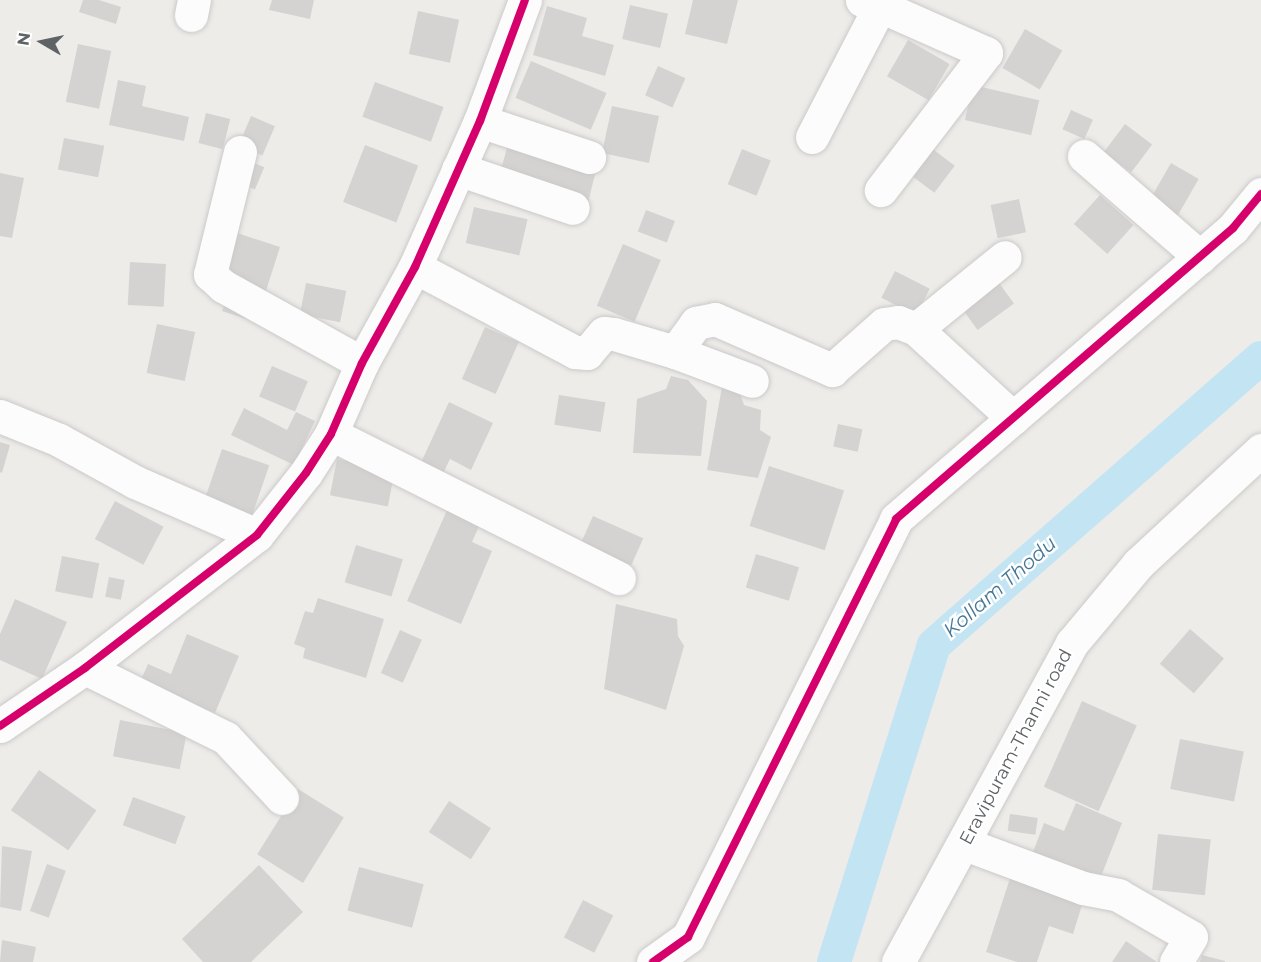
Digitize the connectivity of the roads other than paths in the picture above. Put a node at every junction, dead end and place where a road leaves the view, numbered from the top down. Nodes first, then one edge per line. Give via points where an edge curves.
1 (525, 0) edge
2 (871, 3) edge
3 (480, 121) junction
4 (812, 137) dead end
5 (240, 152) dead end
6 (1084, 156) dead end
7 (590, 157) dead end
8 (458, 169) junction
9 (881, 190) dead end
10 (1261, 194) edge
11 (573, 208) dead end
12 (1005, 257) dead end
13 (1200, 257) junction
14 (415, 267) junction
15 (916, 329) junction
16 (675, 352) junction
17 (362, 363) junction
18 (752, 381) dead end
19 (0, 416) edge
20 (1012, 418) junction
21 (331, 434) junction
22 (1261, 450) edge
23 (257, 535) junction
24 (619, 578) dead end
25 (85, 668) junction
26 (0, 726) edge
27 (282, 798) dead end
28 (965, 844) junction
29 (654, 962) edge
30 (897, 962) edge
31 (1176, 962) edge

1 - 3 street
2 - 4 street
2 - 9 street via 986,53
3 - 7 street
3 - 8 street
5 - 17 street via 210,274 222,286
6 - 13 street
8 - 11 street
8 - 14 street
10 - 13 street via 1233,228
12 - 15 street
13 - 20 street
14 - 16 street via 575,352 587,353 604,333
14 - 17 street
15 - 16 street via 898,322 884,324 832,369 715,319 696,323
15 - 20 street
16 - 18 street
17 - 21 street
19 - 23 street via 59,440 135,482
20 - 29 street via 896,519 688,937
21 - 23 street
21 - 24 street
22 - 28 street, Eravipuram-Thanni road via 1138,564 1072,643 1021,730
23 - 25 street
25 - 26 street
25 - 27 street via 226,738
28 - 30 street, Eravipuram-Thanni road
28 - 31 street via 1083,888 1119,895 1191,937

